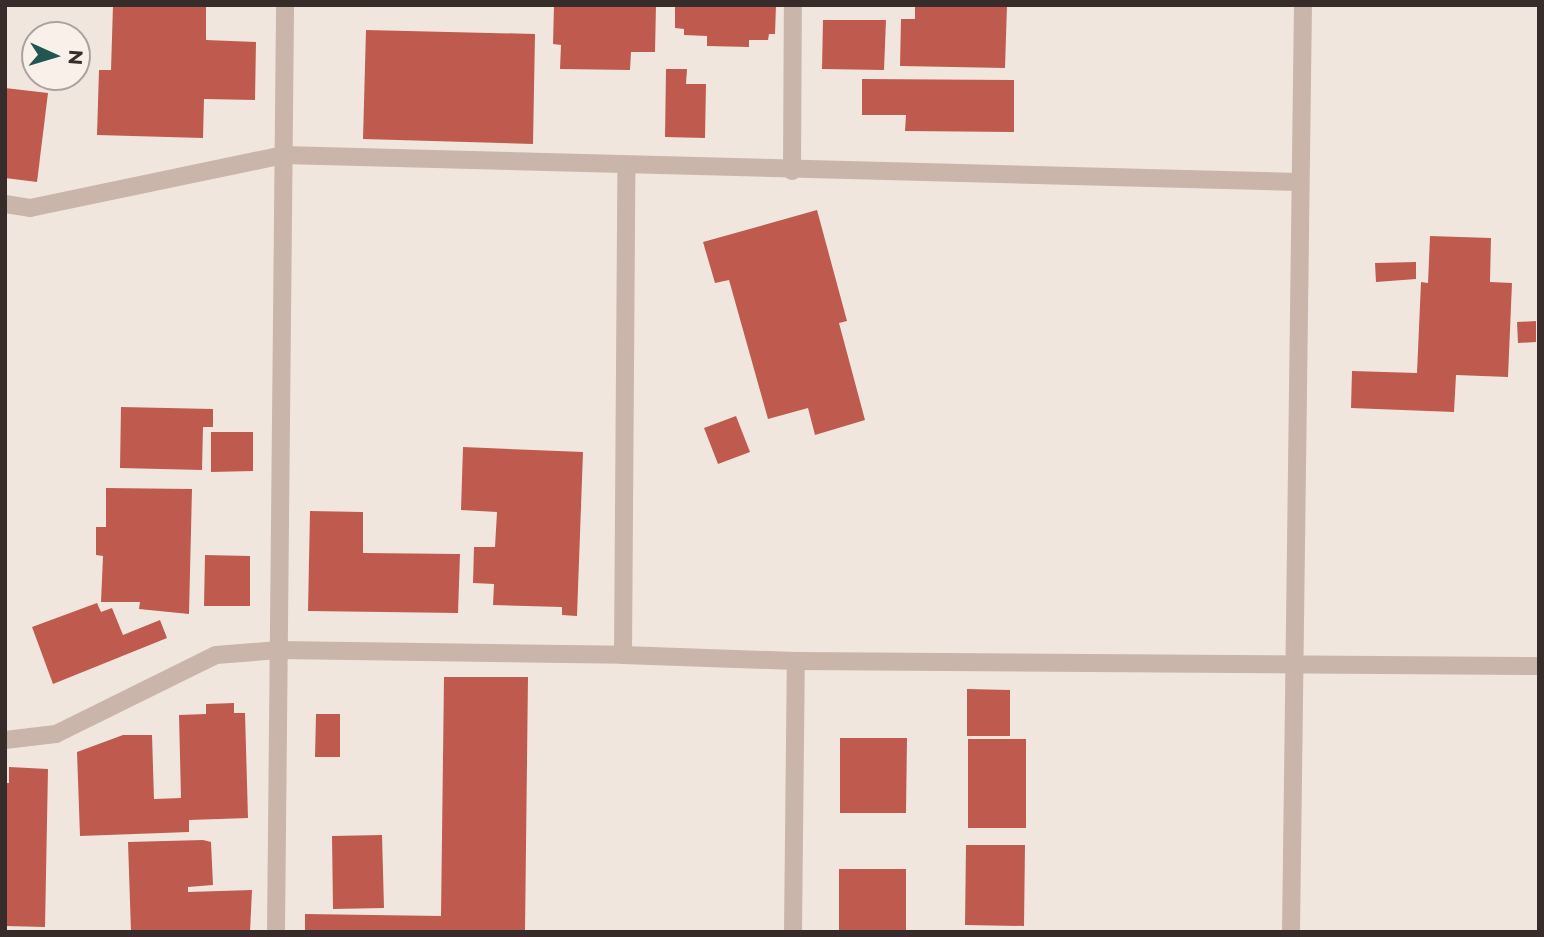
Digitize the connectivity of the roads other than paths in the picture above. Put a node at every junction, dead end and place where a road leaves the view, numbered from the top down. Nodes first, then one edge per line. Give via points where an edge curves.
1 (285, 5) edge
2 (793, 5) edge
3 (1303, 5) edge
4 (283, 155) junction
5 (626, 167) junction
6 (792, 171) junction
7 (1299, 182) junction
8 (5, 204) edge
9 (279, 650) junction
10 (623, 654) junction
11 (796, 661) junction
12 (1293, 664) junction
13 (1539, 666) edge
14 (5, 740) edge
15 (276, 932) edge
16 (793, 932) edge
17 (1291, 932) edge

1 - 4 street
2 - 6 street
3 - 7 street
4 - 5 street
4 - 8 street via 30,208
4 - 9 street
5 - 6 street
5 - 10 street
6 - 7 street
7 - 12 street
9 - 10 street
9 - 14 street via 216,655 56,734
9 - 15 street
10 - 11 street
11 - 12 street
11 - 16 street
12 - 13 street
12 - 17 street

